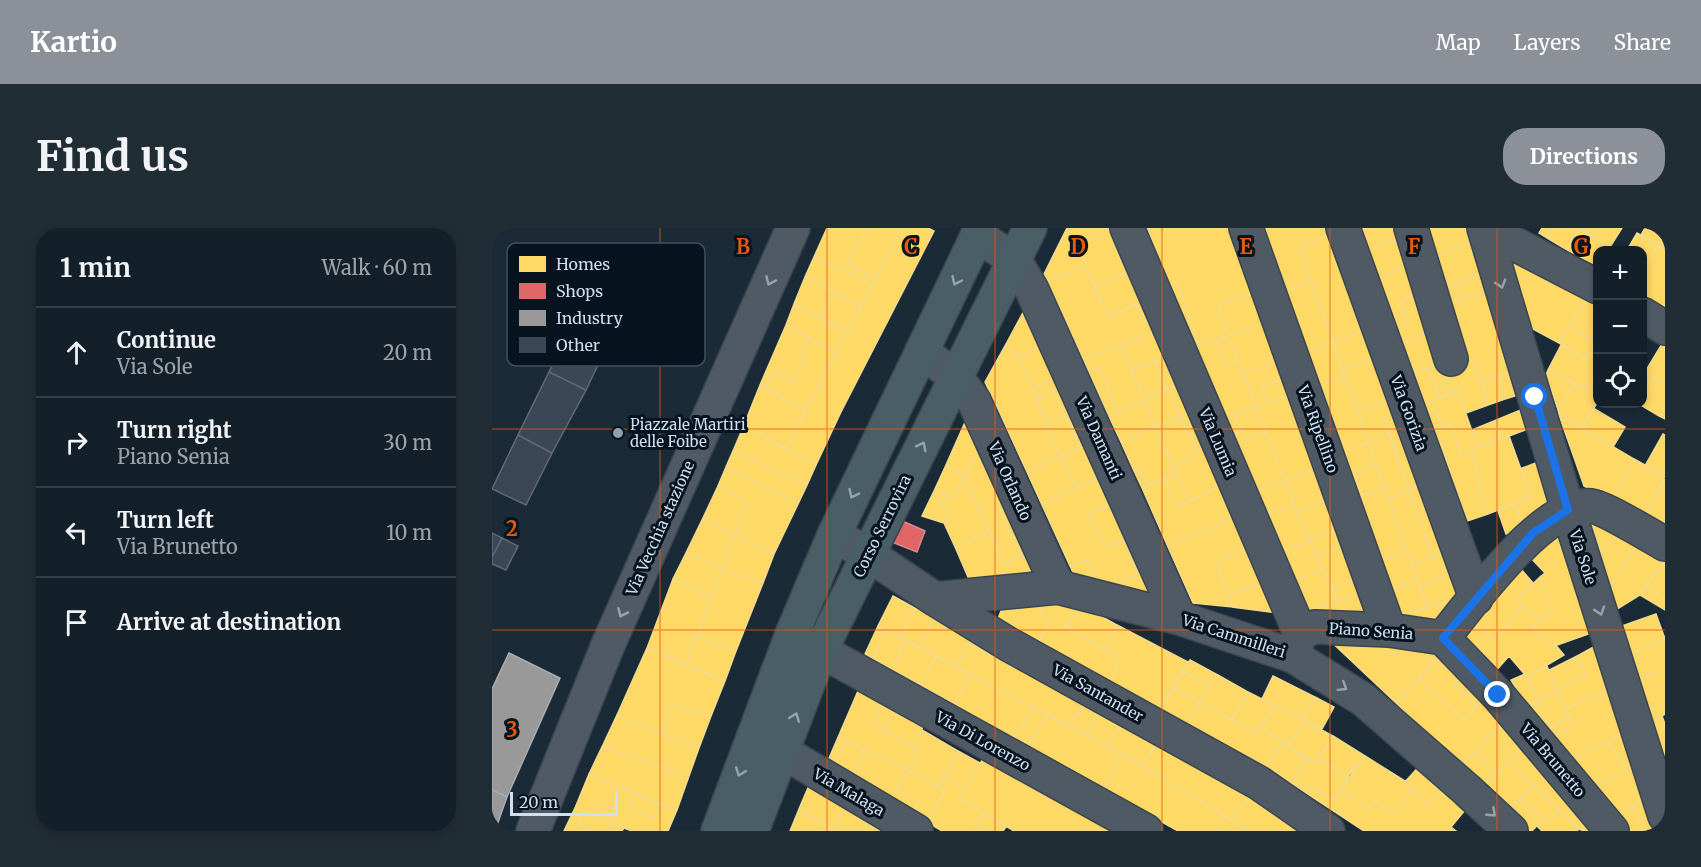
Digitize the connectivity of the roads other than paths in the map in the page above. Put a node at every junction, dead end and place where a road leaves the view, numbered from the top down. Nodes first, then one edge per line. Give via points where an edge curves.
1 (793, 228) edge
2 (1030, 228) edge
3 (1127, 228) edge
4 (1246, 228) edge
5 (1343, 228) edge
6 (1411, 228) edge
7 (1484, 228) edge
8 (979, 232) edge
9 (1014, 259) junction
10 (1593, 284) edge
11 (1647, 317) edge
12 (1665, 328) edge
13 (922, 352) junction
14 (1451, 359) dead end
15 (957, 377) junction
16 (1568, 510) junction
17 (834, 535) junction
18 (1665, 544) edge
19 (868, 554) junction
20 (1058, 587) junction
21 (1476, 598) junction
22 (935, 599) junction
23 (1179, 618) junction
24 (1389, 630) junction
25 (792, 634) junction
26 (1443, 638) junction
27 (1297, 645) junction
28 (821, 650) junction
29 (754, 734) junction
30 (781, 752) junction
31 (1663, 802) edge
32 (727, 827) edge
33 (533, 831) edge
34 (752, 831) edge
35 (916, 831) edge
36 (1146, 831) edge
37 (1328, 831) edge
38 (1511, 831) edge
39 (1612, 831) edge

1 -> 33 street, Via Vecchia stazione via 608,645
2 - 9 main road, Corso Serrovira
3 - 27 street, Via Lumia
4 - 24 street, Via Ripellino
5 - 21 street, Via Gorizia
6 - 14 street
7 - 10 street
7 -> 16 street, Via Sole
8 - 9 street
8 -> 13 main road
9 - 15 main road, Corso Serrovira
9 - 23 street, Via Damanti via 1032,290
11 - 12 street
13 - 15 street, Via Orlando
13 -> 17 main road
19 -> 15 main road, Corso Serrovira
15 - 20 street, Via Orlando via 974,401
16 - 18 street via 1594,506
16 - 21 street via 1533,533
16 -> 31 street, Via Sole
17 - 19 street, Via Santander
17 - 25 main road
19 - 22 street, Via Santander
19 - 28 main road, Corso Serrovira
20 - 22 street, Via Cammilleri
20 - 23 street, Via Cammilleri
21 - 26 street
22 - 37 street, Via Santander via 1008,644 1259,783
23 - 27 street, Via Cammilleri
24 - 26 street, Piano Senia
24 - 27 street, Piano Senia via 1315,627
25 - 28 street, Via Di Lorenzo
25 - 29 main road
26 - 39 street, Via Brunetto via 1498,695
27 -> 38 street, Via Cammilleri
30 -> 28 main road, Corso Serrovira
28 - 36 street, Via Di Lorenzo
29 - 30 street, Via Malaga
29 -> 32 main road
30 - 34 main road, Corso Serrovira
30 - 35 street, Via Malaga

